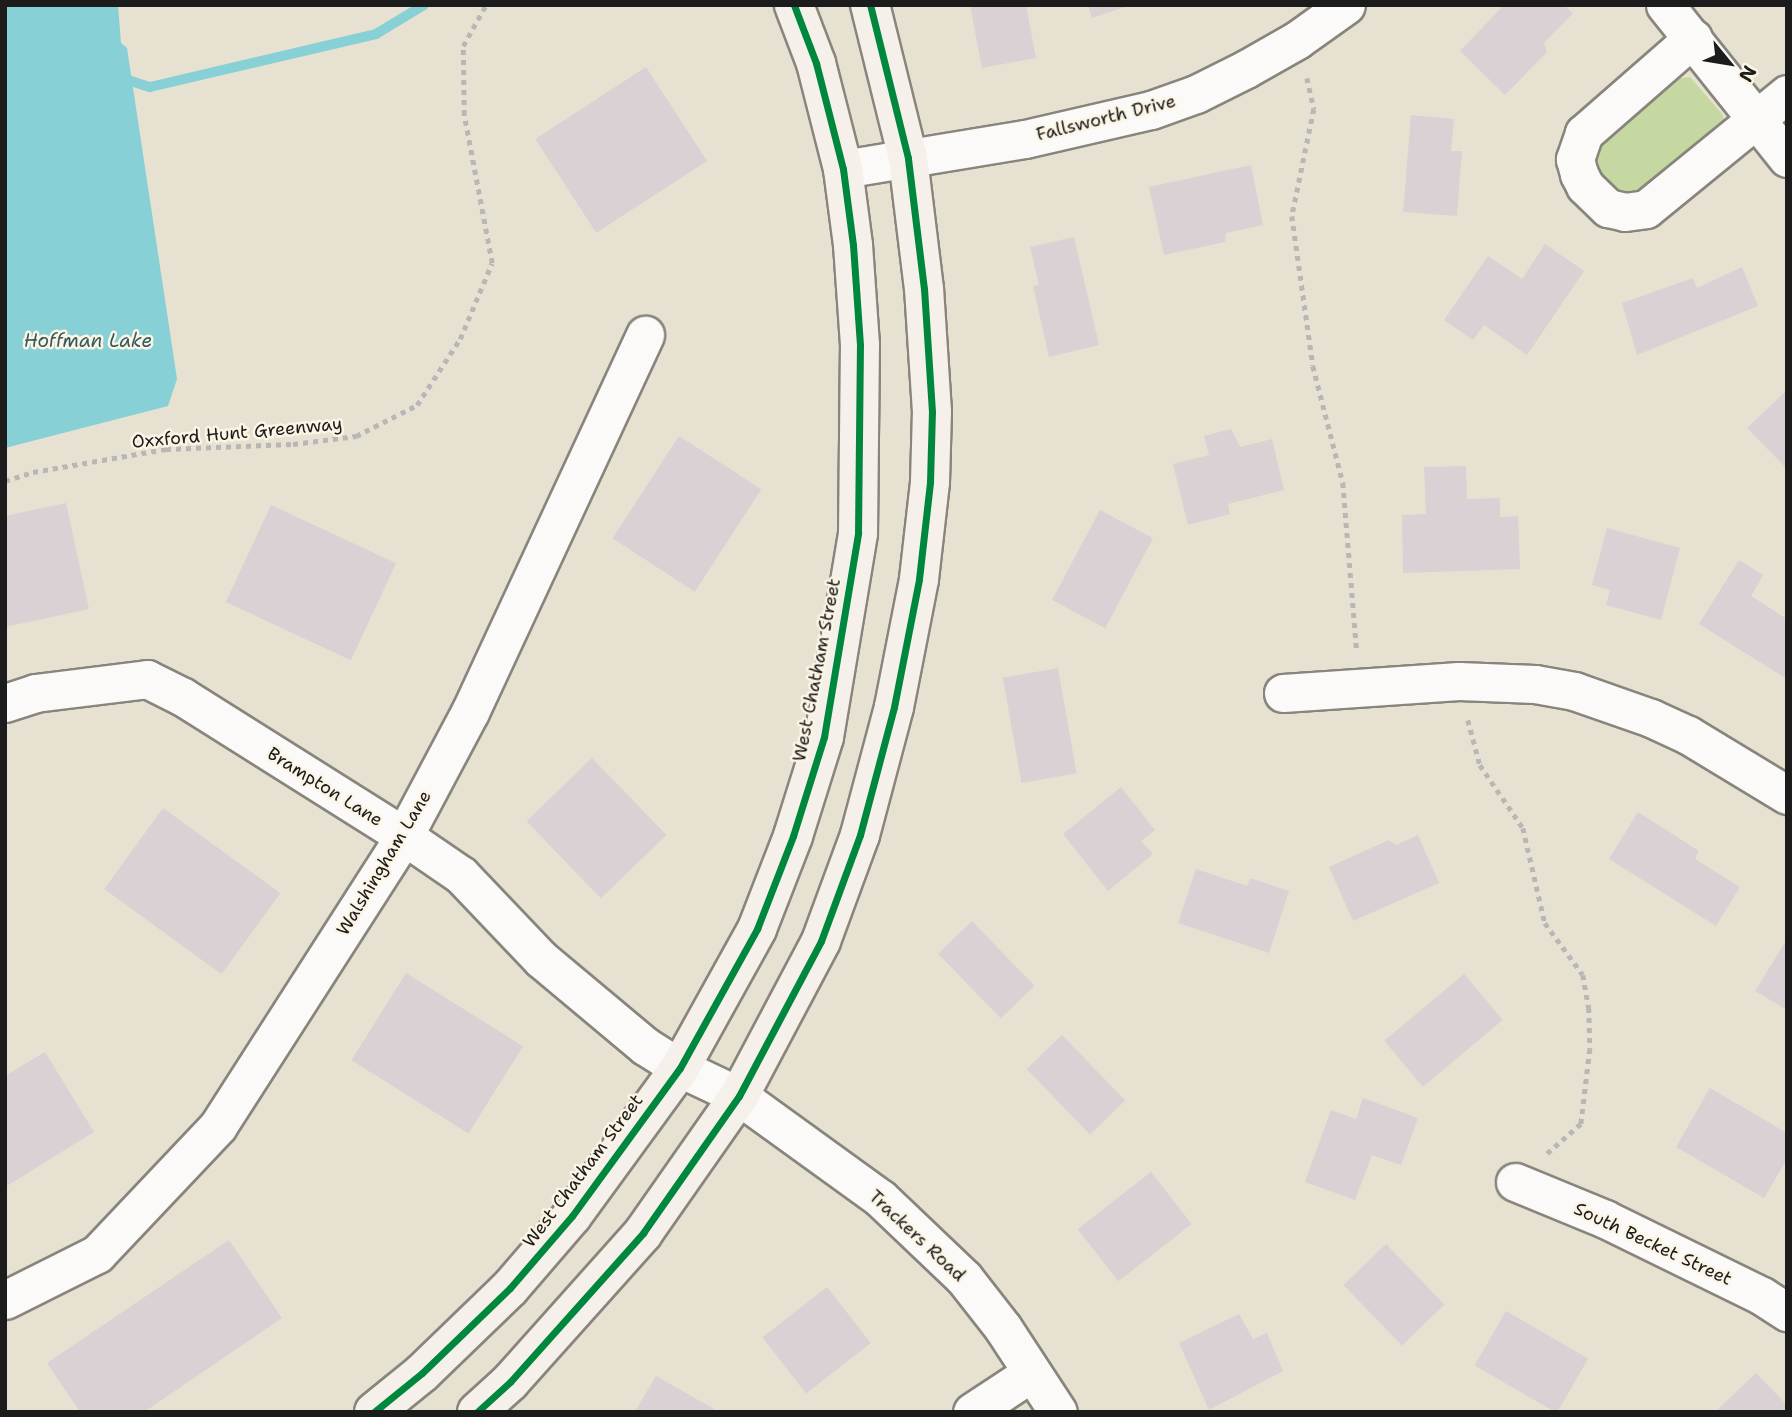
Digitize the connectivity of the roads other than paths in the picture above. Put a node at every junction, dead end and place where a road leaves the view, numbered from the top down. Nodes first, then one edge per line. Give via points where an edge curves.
1 (794, 5) edge
2 (870, 5) edge
3 (1346, 5) edge
4 (1665, 5) edge
5 (1693, 38) junction
6 (1787, 94) edge
7 (1756, 120) junction
8 (908, 158) junction
9 (1787, 158) edge
10 (844, 169) junction
11 (645, 335) dead end
12 (1283, 692) dead end
13 (5, 702) edge
14 (1787, 795) edge
15 (404, 836) junction
16 (680, 1068) junction
17 (740, 1096) junction
18 (1515, 1182) road end
19 (5, 1300) edge
20 (1787, 1311) edge
21 (1031, 1373) junction
22 (374, 1412) edge
23 (477, 1412) edge
24 (972, 1412) edge
25 (1058, 1412) edge

1 - 10 street, West Chatham Street via 816,62
2 - 8 street
3 - 8 street, Fallsworth Drive via 1245,69 1151,110 1025,139
4 - 5 street
5 - 7 street
5 - 7 street via 1584,133 1576,159 1584,186 1608,208 1625,212 1646,209
6 - 7 street
7 - 9 street
8 - 10 street, Fallsworth Drive
8 - 17 street via 924,289 932,412 919,579 894,707 860,835 821,941
10 - 16 street, West Chatham Street via 860,345 858,533 824,737 757,929
11 - 15 street, Walshingham Lane via 470,712
12 - 14 street via 1459,681 1535,684 1574,691 1688,735
13 - 15 street, Brampton Lane via 35,693 147,679 184,697
15 - 16 street, Brampton Lane via 461,875 541,959 645,1046
15 - 19 street, Walshingham Lane via 218,1126 97,1254
16 - 17 street, Brampton Lane
16 - 22 street, West Chatham Street via 572,1216 510,1288 422,1373
17 - 21 street, Trackers Road via 880,1198 923,1237 964,1278
17 - 23 street via 643,1233 510,1382
18 - 20 street, South Becket Street via 1605,1219
21 - 24 street
21 - 25 street, Trackers Road

